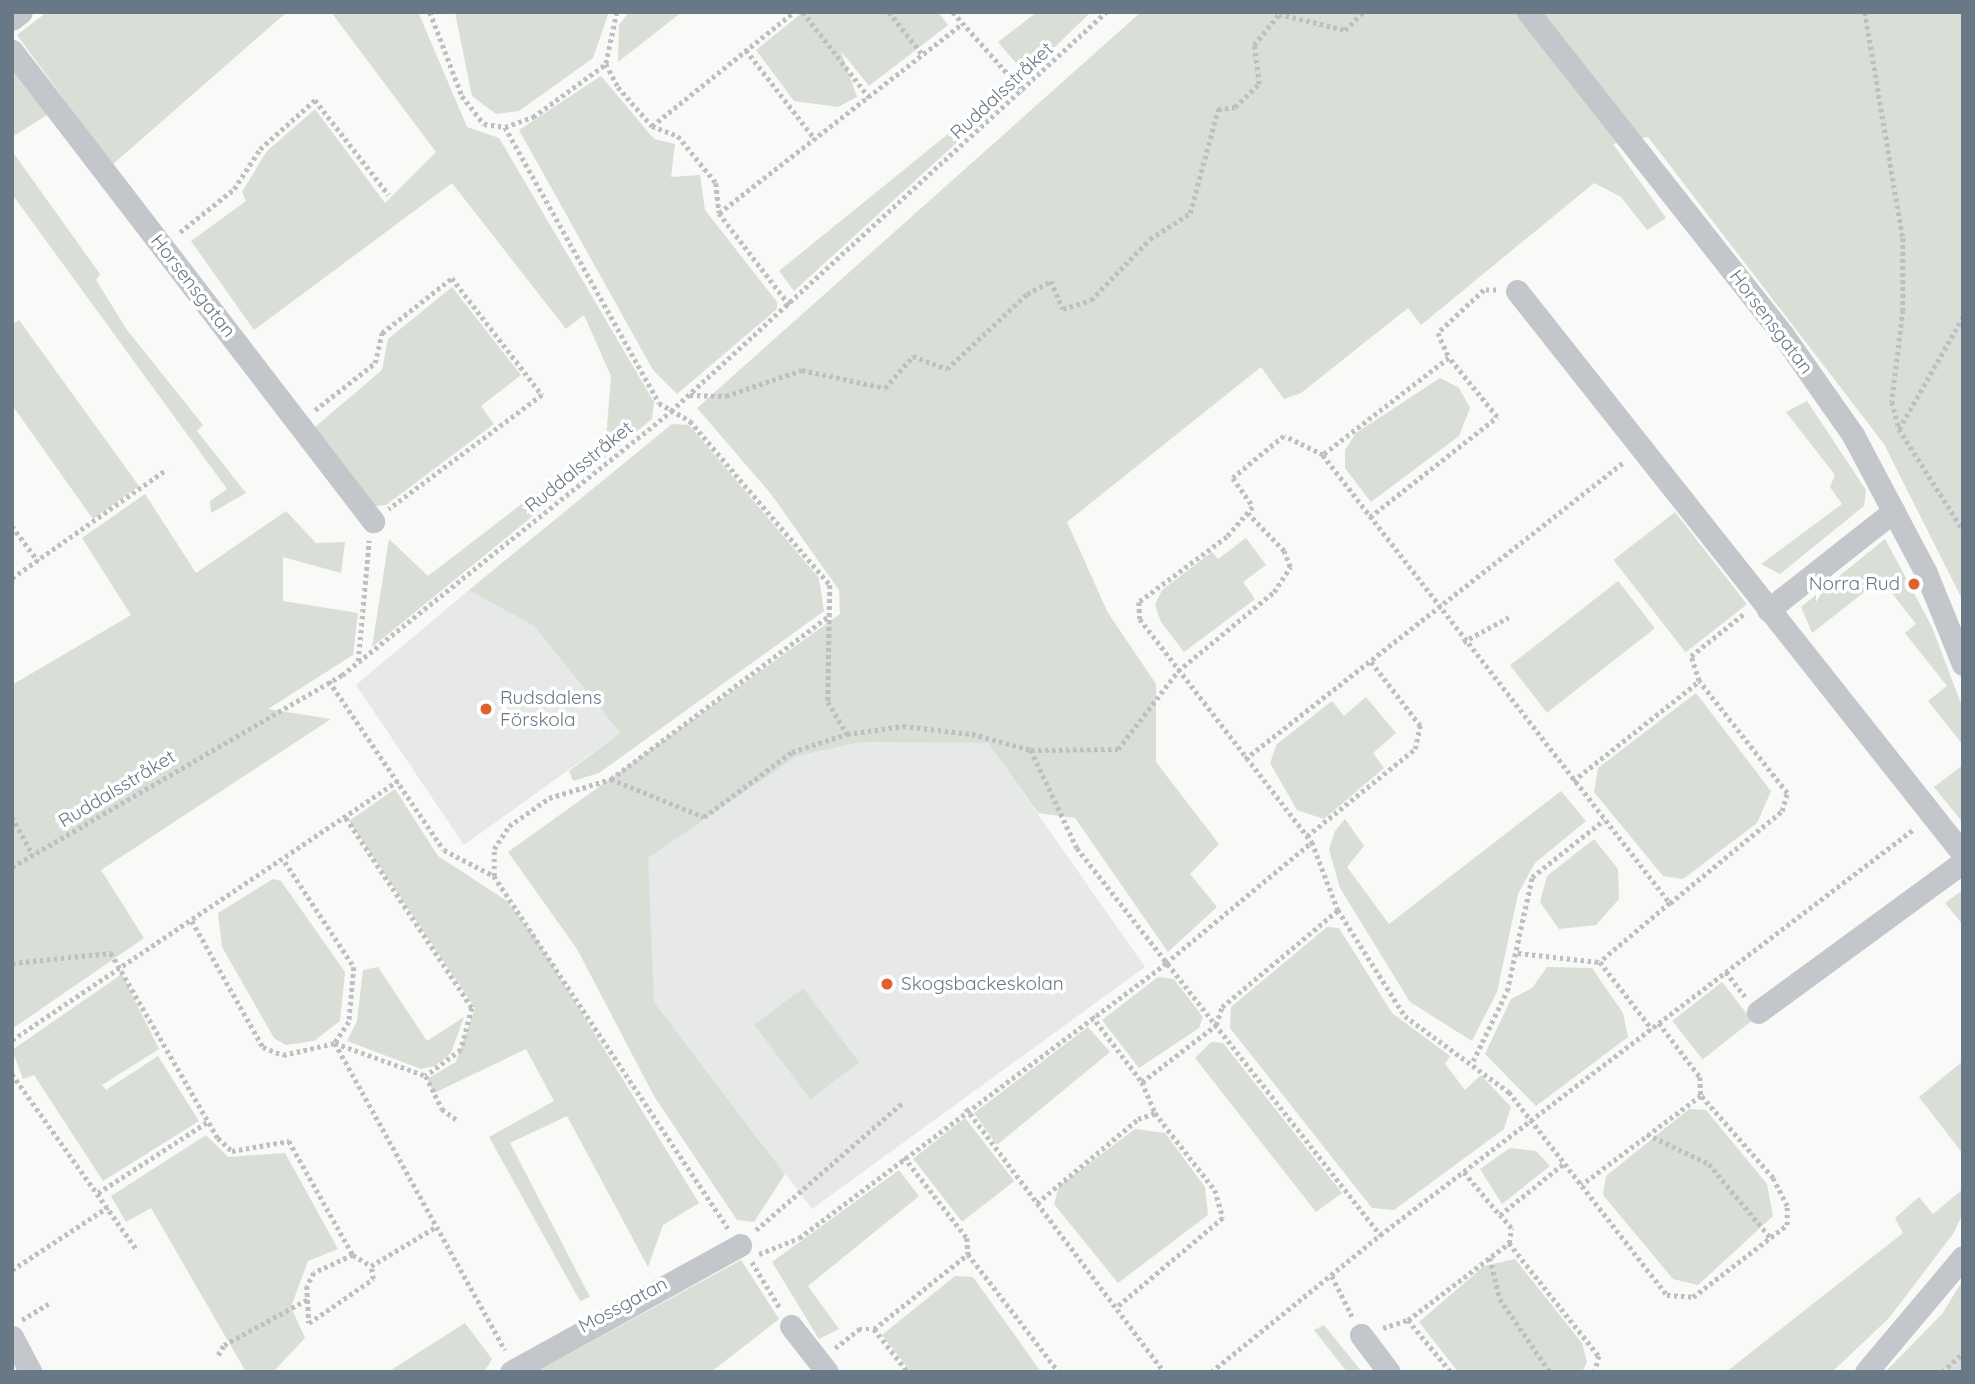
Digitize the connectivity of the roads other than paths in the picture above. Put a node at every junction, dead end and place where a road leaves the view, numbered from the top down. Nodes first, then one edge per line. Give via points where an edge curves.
1 (21, 12) edge
2 (1528, 12) edge
3 (12, 19) edge
4 (12, 51) edge
5 (1517, 291) road end
6 (1894, 511) junction
7 (373, 521) road end
8 (1764, 605) junction
9 (1963, 664) edge
10 (1963, 854) edge
11 (1963, 862) edge
12 (1758, 1012) road end
13 (745, 1252) road end
14 (1963, 1257) edge
15 (791, 1326) road end
16 (1362, 1335) road end
17 (12, 1337) edge
18 (822, 1367) edge
19 (513, 1369) edge
20 (30, 1372) edge
21 (1389, 1372) edge
22 (1866, 1372) edge

1 - 3 street
2 - 6 street, Horsensgatan via 1783,335 1853,435
4 - 7 street, Horsensgatan
5 - 8 street
6 - 8 street
6 - 9 street, Horsensgatan
8 - 10 street
11 - 12 street
13 - 19 street, Mossgatan
14 - 22 street
15 - 18 street
16 - 21 street
17 - 20 street

